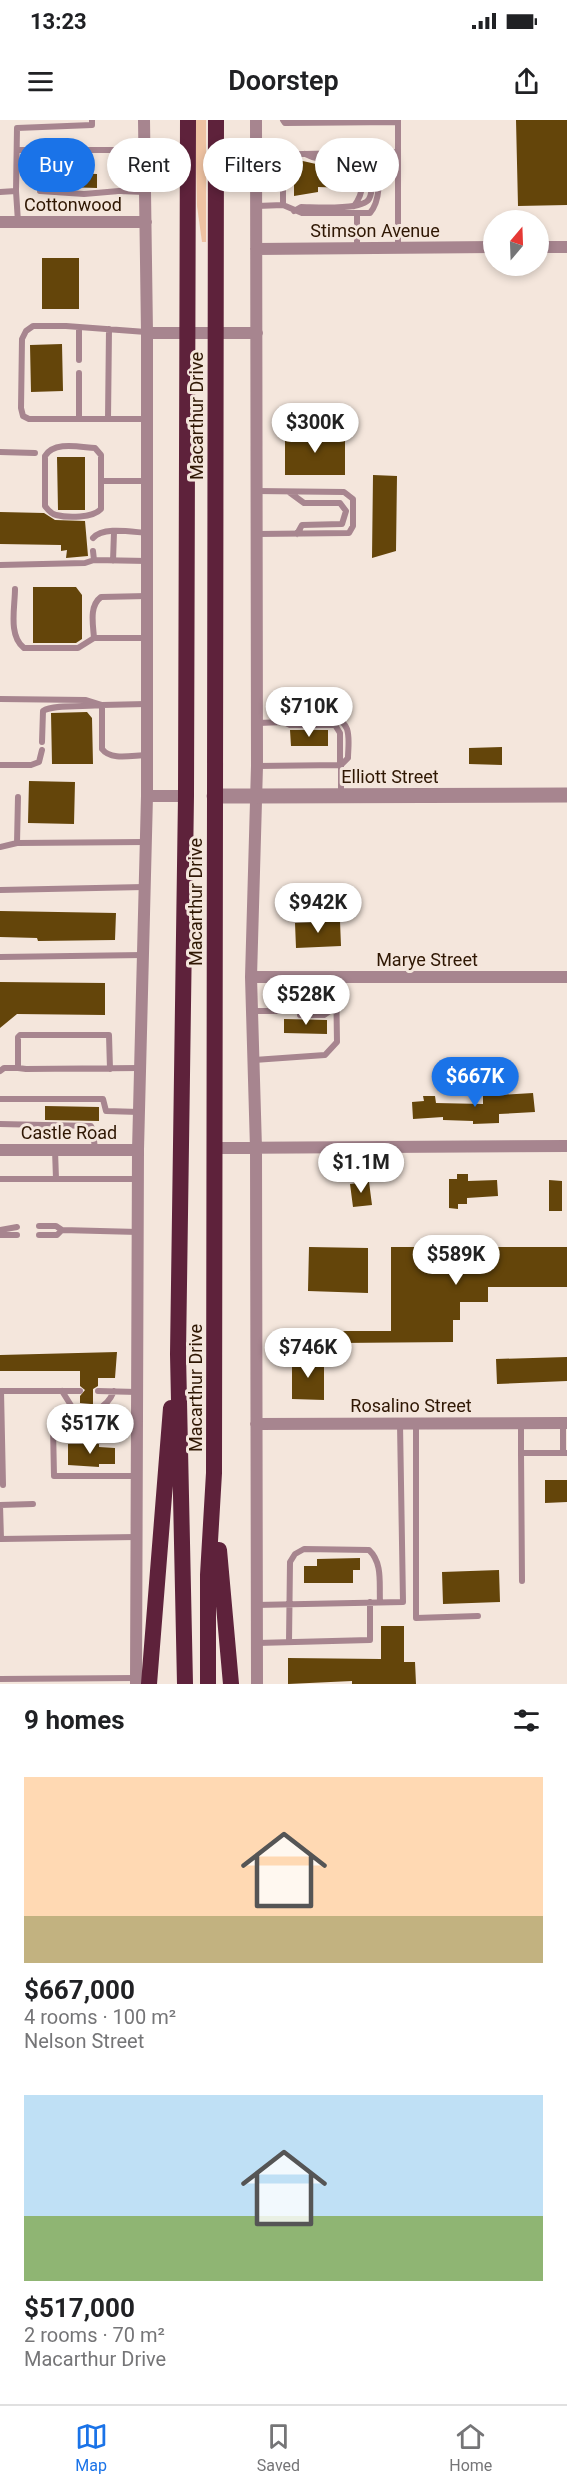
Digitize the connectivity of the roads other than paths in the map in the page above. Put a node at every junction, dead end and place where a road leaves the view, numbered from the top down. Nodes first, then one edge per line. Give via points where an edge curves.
1 (92, 120) edge
2 (144, 120) edge
3 (188, 120) edge
4 (216, 120) edge
5 (256, 120) edge
6 (284, 121) edge
7 (398, 121) edge
8 (145, 138) edge
9 (256, 138) edge
10 (397, 138) edge
11 (17, 150) joint
12 (305, 154) joint
13 (315, 154) edge
14 (16, 191) junction
15 (0, 192) edge
16 (40, 192) edge
17 (107, 192) edge
18 (145, 192) edge
19 (256, 192) edge
20 (283, 192) edge
21 (377, 192) edge
22 (397, 192) edge
23 (283, 205) junction
24 (256, 206) junction
25 (294, 211) junction
26 (357, 214) junction
27 (0, 222) edge
28 (18, 222) junction
29 (146, 222) junction
30 (483, 247) edge
31 (549, 247) edge
32 (567, 247) edge
33 (357, 248) junction
34 (398, 248) junction
35 (256, 249) junction
36 (79, 327) junction
37 (109, 329) junction
38 (147, 333) junction
39 (187, 333) junction
40 (256, 333) junction
41 (216, 334) junction
42 (79, 360) dead end
43 (81, 378) dead end
44 (79, 419) junction
45 (108, 419) junction
46 (147, 419) junction
47 (0, 452) edge
48 (35, 453) dead end
49 (101, 481) junction
50 (147, 481) junction
51 (257, 490) junction
52 (288, 491) junction
53 (114, 532) junction
54 (147, 533) junction
55 (258, 534) junction
56 (297, 534) junction
57 (93, 538) dead end
58 (93, 551) dead end
59 (94, 560) junction
60 (114, 561) junction
61 (147, 561) junction
62 (0, 565) edge
63 (15, 589) dead end
64 (147, 596) junction
65 (94, 638) junction
66 (147, 638) junction
67 (0, 699) edge
68 (147, 704) junction
69 (102, 705) junction
70 (258, 723) junction
71 (147, 755) junction
72 (0, 765) edge
73 (341, 765) junction
74 (257, 766) junction
75 (147, 795) junction
76 (567, 795) edge
77 (186, 796) junction
78 (214, 796) junction
79 (257, 796) junction
80 (341, 796) junction
81 (18, 797) dead end
82 (146, 842) junction
83 (17, 843) junction
84 (0, 847) edge
85 (145, 887) junction
86 (0, 890) edge
87 (143, 955) junction
88 (0, 957) edge
89 (251, 977) junction
90 (336, 977) junction
91 (567, 977) edge
92 (252, 1011) junction
93 (334, 1011) junction
94 (254, 1060) junction
95 (18, 1068) junction
96 (140, 1068) junction
97 (110, 1069) junction
98 (0, 1071) edge
99 (0, 1099) edge
100 (139, 1112) junction
101 (0, 1124) edge
102 (567, 1146) edge
103 (214, 1148) junction
104 (256, 1148) junction
105 (0, 1150) edge
106 (55, 1150) junction
107 (95, 1150) junction
108 (138, 1150) junction
109 (0, 1179) edge
110 (56, 1179) junction
111 (138, 1179) junction
112 (39, 1226) dead end
113 (17, 1227) dead end
114 (0, 1230) edge
115 (62, 1230) junction
116 (138, 1232) junction
117 (0, 1234) edge
118 (17, 1235) dead end
119 (39, 1235) dead end
120 (178, 1354) junction
121 (62, 1390) junction
122 (80, 1390) dead end
123 (98, 1391) dead end
124 (114, 1391) junction
125 (137, 1392) junction
126 (400, 1423) junction
127 (416, 1423) junction
128 (521, 1423) junction
129 (565, 1423) edge
130 (256, 1424) junction
131 (137, 1425) junction
132 (522, 1453) junction
133 (565, 1453) edge
134 (214, 1473) junction
135 (137, 1476) junction
136 (3, 1485) dead end
137 (33, 1504) dead end
138 (137, 1537) junction
139 (522, 1581) dead end
140 (370, 1602) junction
141 (380, 1602) junction
142 (289, 1604) junction
143 (256, 1605) junction
144 (478, 1616) dead end
145 (289, 1642) junction
146 (257, 1643) junction
147 (0, 1679) edge
148 (140, 1682) edge
149 (185, 1684) edge
150 (208, 1684) edge
151 (231, 1684) edge
152 (257, 1684) edge

1 - 11 lane via 92,125 17,128
2 - 8 street
3 - 39 highway, Macarthur Drive
4 - 41 highway, Macarthur Drive
5 - 9 street
6 - 7 lane
7 - 10 lane
11 - 14 lane
12 - 13 lane
12 - 25 lane via 322,161 357,162 367,167 372,188 364,204 301,207
14 - 15 lane
14 - 28 lane
16 - 17 lane
18 - 29 street
19 - 24 street
20 - 23 lane
21 - 26 lane via 369,213
22 - 34 lane
23 - 24 lane
23 - 25 lane
24 - 35 street
25 - 26 lane
26 - 33 lane
27 - 28 street, Cottonwood
28 - 29 street, Cottonwood
29 - 38 street
30 - 34 street, Stimson Avenue
31 - 32 street
33 - 34 street, Stimson Avenue
33 - 35 street, Stimson Avenue
35 - 40 street
36 - 37 lane
36 - 42 lane
36 - 44 lane via 33,326 26,331 22,339 21,408 23,417 29,419
37 - 38 lane
37 - 45 lane via 105,349
38 - 39 street
38 - 46 street
39 - 41 street
39 - 77 highway, Macarthur Drive
40 - 41 street
40 - 51 street
41 - 78 highway, Macarthur Drive
43 - 44 lane
44 - 45 lane
45 - 46 lane
46 - 50 street
47 - 48 lane
49 - 49 lane via 101,509 97,513 56,515 45,506 45,456 49,449 95,448 101,455
49 - 50 lane
50 - 54 street
51 - 52 lane
51 - 55 street
52 - 56 lane via 304,503 340,503 346,511 342,524 302,525
52 - 56 lane via 344,492 353,498 353,526 349,533
53 - 54 lane
53 - 57 lane
53 - 60 lane
54 - 61 street
55 - 56 lane
55 - 70 street
58 - 59 lane
59 - 60 lane
59 - 62 lane
60 - 61 lane
61 - 64 street
63 - 65 lane via 14,633 24,648 78,648
64 - 65 lane via 101,597 95,601
64 - 66 street
65 - 66 lane
66 - 68 street
67 - 69 lane via 86,700
68 - 69 lane
68 - 71 street
69 - 71 lane via 102,749 106,754
69 - 72 lane via 49,707 44,711 39,762
70 - 73 lane via 335,725 340,733
70 - 74 street
71 - 75 street
73 - 74 lane
73 - 80 lane
74 - 79 street
75 - 77 street
75 - 82 street
76 - 80 street, Elliott Street
77 - 78 highway
77 - 120 highway, Macarthur Drive
78 - 79 street, Elliott Street
78 - 103 highway, Macarthur Drive
79 - 80 street, Elliott Street
79 - 89 street
81 - 83 lane
82 - 83 lane
82 - 85 street
83 - 84 lane
85 - 86 lane
85 - 87 street
87 - 88 lane
87 - 96 street
89 - 90 street, Marye Street
89 - 92 street
90 - 91 street, Marye Street
90 - 93 lane
92 - 93 lane
92 - 94 street
93 - 94 lane via 337,1042 325,1055
94 - 104 street
95 - 97 lane
95 - 97 lane via 20,1035 105,1034 109,1035
95 - 98 lane
96 - 97 lane
96 - 100 street
99 - 100 lane via 103,1099 106,1111
100 - 108 street
101 - 107 lane via 91,1126
102 - 104 street
103 - 104 street
103 - 134 highway, Macarthur Drive
104 - 130 street
105 - 106 street, Castle Road
106 - 107 street, Castle Road
106 - 110 lane
107 - 108 street, Castle Road
108 - 111 street
109 - 110 lane
110 - 111 lane
111 - 116 street
112 - 115 lane
113 - 114 lane
115 - 116 lane
115 - 119 lane via 57,1235
116 - 125 street
117 - 118 lane
120 - 148 highway
120 - 149 highway, Macarthur Drive
121 - 122 lane
121 - 124 lane via 72,1407 83,1410 102,1408
121 - 136 lane via 1,1391
123 - 124 lane
124 - 125 lane
125 - 131 street
126 - 127 street, Rosalino Street
126 - 130 street, Rosalino Street
126 - 141 lane via 403,1602
127 - 128 street, Rosalino Street
127 - 144 lane via 416,1618
128 - 129 street, Rosalino Street
128 - 132 lane
129 - 133 lane
130 - 143 street
131 - 135 street
131 - 135 lane via 53,1427 54,1476
132 - 133 lane
132 - 139 lane
134 - 150 highway, Macarthur Drive via 208,1575
134 - 151 highway
135 - 138 street
137 - 138 lane via 0,1505 1,1539
138 - 148 street
140 - 141 lane
140 - 142 lane
140 - 145 lane via 370,1640
141 - 142 lane via 378,1565 369,1550 304,1549 290,1562
142 - 143 lane
142 - 145 lane
143 - 146 street
145 - 146 lane
146 - 152 street
147 - 148 lane

